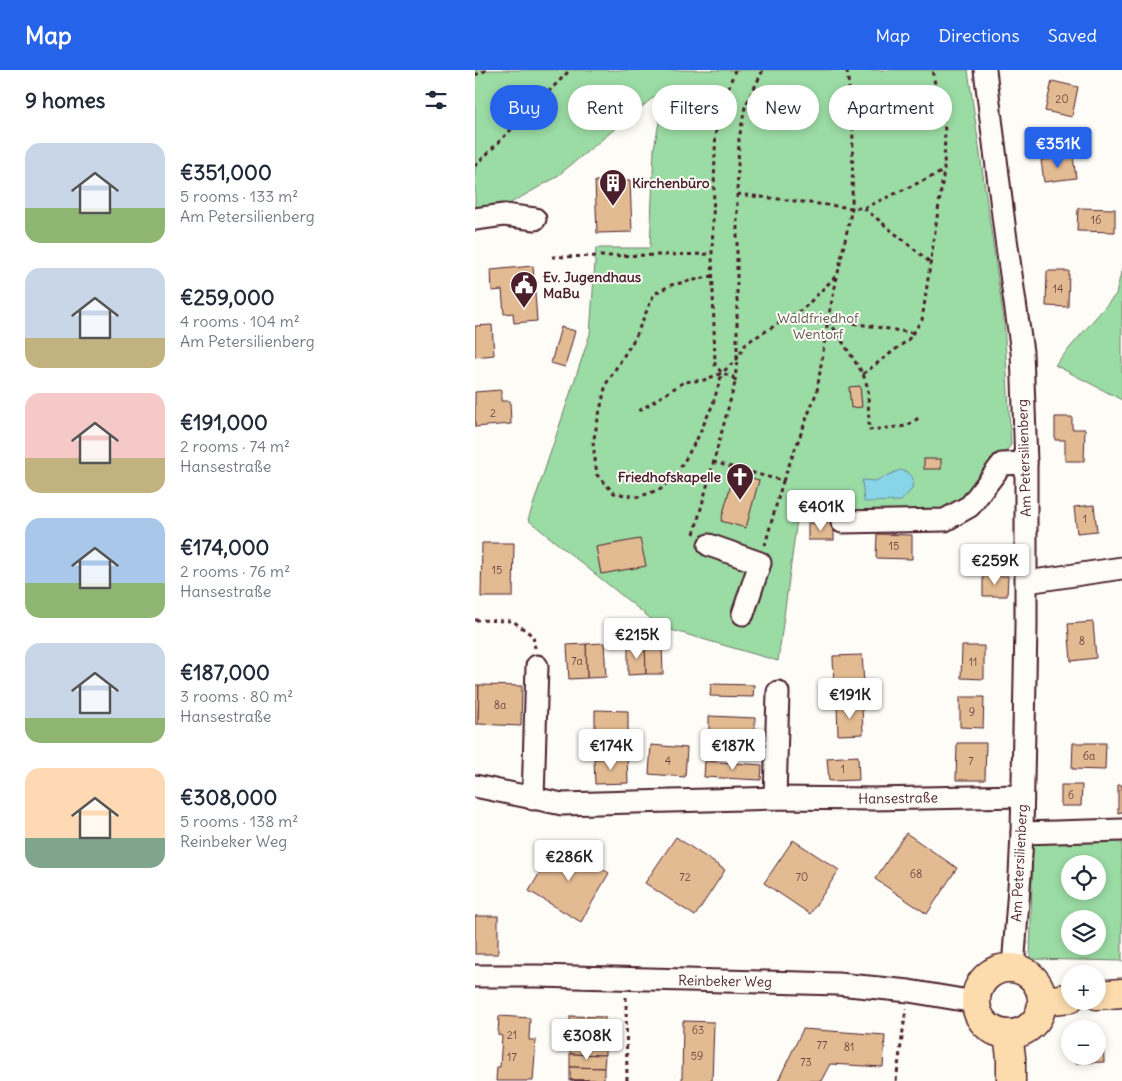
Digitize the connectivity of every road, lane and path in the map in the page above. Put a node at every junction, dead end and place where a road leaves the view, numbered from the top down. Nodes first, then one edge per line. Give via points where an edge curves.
1 (487, 70) edge
2 (570, 70) edge
3 (735, 70) edge
4 (763, 70) edge
5 (847, 70) edge
6 (932, 70) edge
7 (985, 70) edge
8 (475, 75) edge
9 (849, 85) edge
10 (935, 85) edge
11 (853, 130) edge
12 (945, 130) edge
13 (475, 166) edge
14 (945, 170) junction
15 (737, 194) junction
16 (852, 208) junction
17 (863, 208) junction
18 (475, 219) edge
19 (535, 219) dead end
20 (712, 254) junction
21 (552, 257) dead end
22 (931, 263) junction
23 (838, 274) junction
24 (713, 276) junction
25 (828, 319) junction
26 (913, 333) junction
27 (737, 360) junction
28 (722, 373) junction
29 (863, 374) junction
30 (735, 383) junction
31 (639, 411) dead end
32 (919, 418) dead end
33 (713, 462) junction
34 (1025, 463) junction
35 (783, 481) junction
36 (842, 522) dead end
37 (709, 545) joint
38 (761, 563) junction
39 (1122, 568) edge
40 (1027, 582) junction
41 (743, 614) dead end
42 (475, 620) edge
43 (537, 666) joint
44 (778, 692) dead end
45 (475, 786) edge
46 (1022, 796) junction
47 (775, 798) junction
48 (533, 799) junction
49 (1122, 830) edge
50 (1021, 833) junction
51 (1013, 968) junction
52 (475, 976) edge
53 (626, 979) junction
54 (909, 991) junction
55 (1122, 993) edge
56 (1106, 994) edge
57 (1061, 999) edge
58 (1043, 1001) junction
59 (975, 1002) junction
60 (1008, 1035) junction
61 (627, 1081) edge
62 (896, 1081) edge
63 (1011, 1081) edge

1 - 8 path
2 - 13 path
3 - 20 path via 716,122
4 - 15 path via 745,108 739,138
5 - 9 path
6 - 10 path
7 - 34 street, Am Petersilienberg via 1022,352
11 - 16 path
12 - 14 path
14 - 17 path
14 - 22 path
15 - 16 path
15 - 27 path
16 - 17 path
16 - 23 path
17 - 22 path
18 - 19 street via 504,215
20 - 21 path
20 - 24 path
22 - 26 path via 922,320
23 - 25 path
23 - 27 path via 803,309 746,343
24 - 28 path via 715,365
24 - 28 path via 671,285 654,294 635,338 606,384 593,443 597,474 614,493 638,497 661,489 678,472 713,404
25 - 26 path
25 - 29 path
25 - 35 path via 817,391
26 - 29 path
27 - 28 path
27 - 30 path
28 - 30 path via 733,377
28 - 31 path via 704,380 684,382
29 - 32 path via 868,388 869,430 907,426
30 - 33 path
33 - 35 path
33 - 37 path via 692,539
34 - 36 street via 1001,464 969,506 945,520
34 - 40 street, Am Petersilienberg
35 - 38 path
37 - 38 street
38 - 41 street
39 - 40 street
40 - 46 street, Am Petersilienberg
42 - 43 path via 513,621 533,636
43 - 48 street
44 - 47 street
45 - 48 street, Hansestraße
46 - 47 street, Hansestraße via 873,800
46 - 50 street, Am Petersilienberg
47 - 48 street, Hansestraße via 562,804
49 - 50 street
50 - 51 street, Am Petersilienberg
51 - 58 main road via 1030,975 1041,990
51 - 59 main road via 1003,968 986,976
52 - 53 street, Reinbeker Weg
53 - 54 street, Reinbeker Weg via 838,984
53 - 61 path
54 - 59 street, Reinbeker Weg
54 - 62 path
55 - 56 main road
57 - 58 main road
58 - 60 main road via 1033,1025 1019,1034
59 - 60 main road via 985,1025
60 - 63 main road

